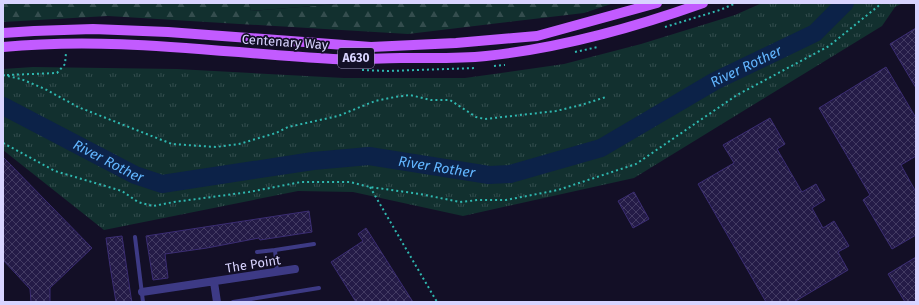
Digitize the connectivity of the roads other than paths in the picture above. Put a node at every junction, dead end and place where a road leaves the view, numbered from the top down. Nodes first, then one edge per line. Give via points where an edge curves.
1 (657, 3) edge
2 (703, 3) edge
3 (3, 33) edge
4 (3, 47) edge
5 (135, 237) dead end
6 (314, 244) dead end
7 (274, 250) junction
8 (257, 252) dead end
9 (294, 269) dead end
10 (278, 272) junction
11 (214, 282) junction
12 (319, 288) dead end
13 (142, 292) junction
14 (143, 302) edge
15 (217, 302) edge
16 (233, 302) edge

1 - 3 main road, Centenary Way / A630 via 537,36 370,47 93,29
2 - 4 main road, Centenary Way / A630 via 631,27 587,38 526,50 460,58 334,59 143,44 46,44
5 - 13 lane
6 - 7 lane
7 - 8 lane
7 - 10 lane
9 - 10 street, The Point
10 - 11 street, The Point
11 - 13 street, The Point
11 - 15 street, The Point
12 - 16 lane
13 - 14 lane

